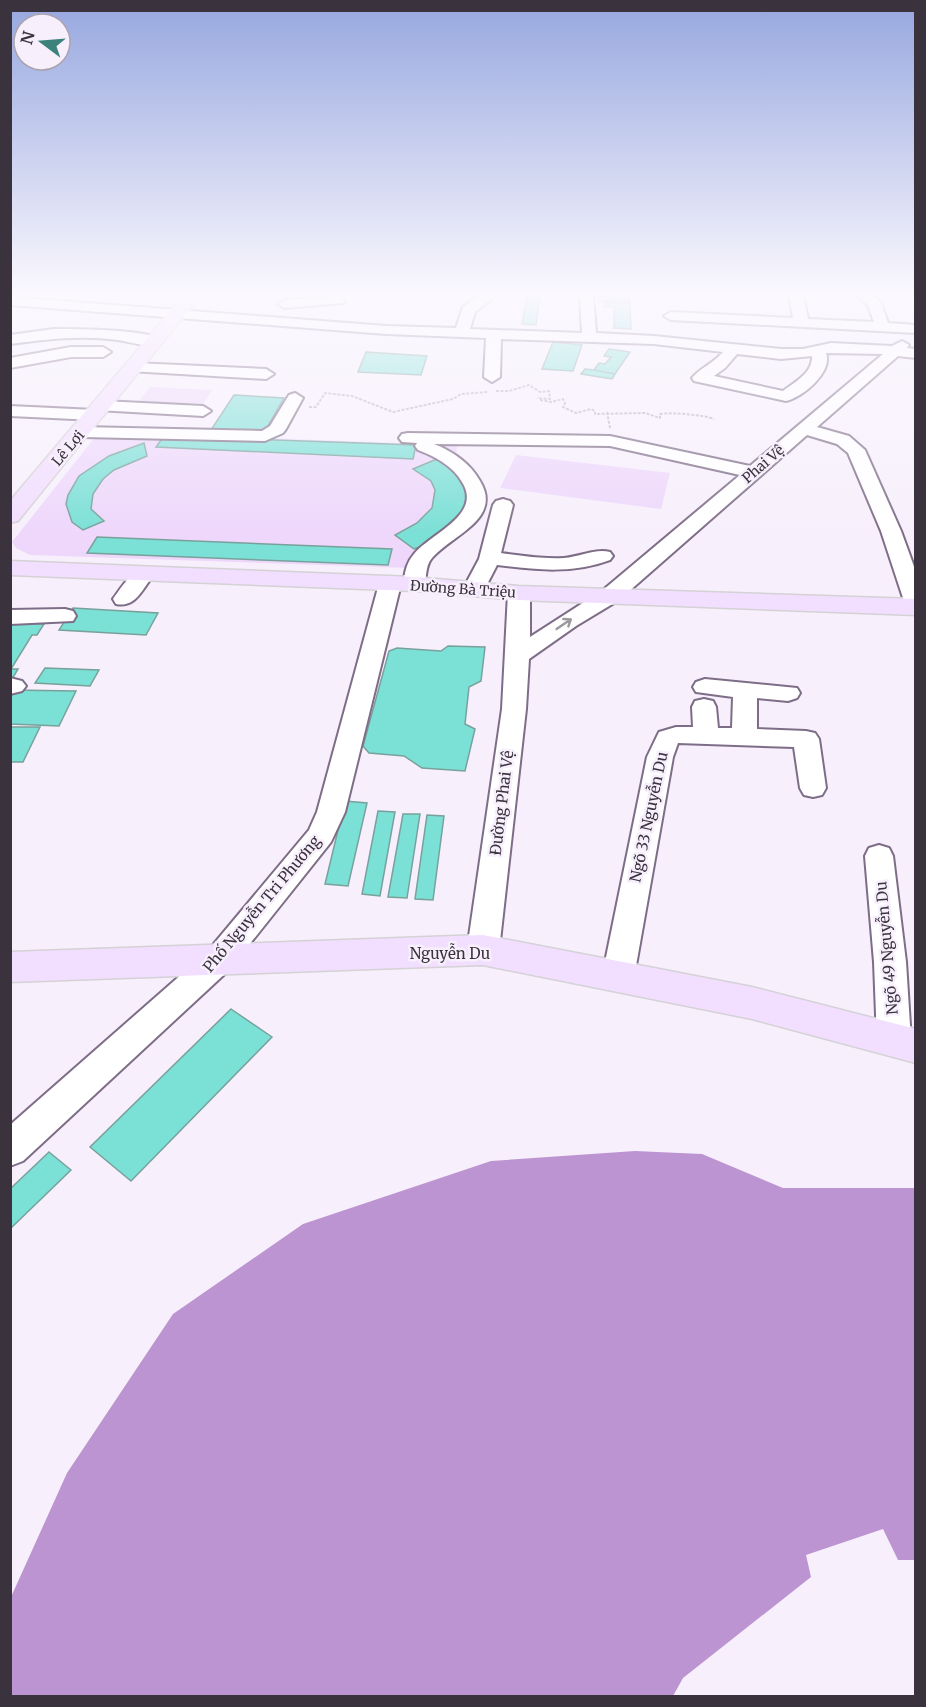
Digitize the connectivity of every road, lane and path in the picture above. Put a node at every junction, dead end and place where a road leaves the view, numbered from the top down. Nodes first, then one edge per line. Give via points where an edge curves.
1 (123, 375) edge
2 (705, 375) edge
3 (813, 375) edge
4 (866, 375) edge
5 (293, 402) joint
6 (10, 411) edge
7 (99, 411) junction
8 (202, 411) dead end
9 (714, 419) dead end
10 (804, 429) junction
11 (82, 432) junction
12 (753, 472) junction
13 (502, 505) dead end
14 (10, 516) edge
15 (603, 556) dead end
16 (491, 558) junction
17 (10, 568) edge
18 (145, 573) junction
19 (402, 584) junction
20 (474, 590) junction
21 (519, 593) junction
22 (611, 595) junction
23 (124, 599) dead end
24 (915, 605) edge
25 (65, 616) dead end
26 (10, 617) edge
27 (518, 656) junction
28 (745, 690) junction
29 (788, 693) dead end
30 (706, 736) junction
31 (744, 737) junction
32 (813, 788) dead end
33 (879, 856) dead end
34 (483, 951) junction
35 (218, 961) junction
36 (10, 967) edge
37 (618, 977) junction
38 (905, 1043) edge
39 (10, 1149) edge

1 - 7 main road, Lê Lợi
2 - 3 street via 700,378 786,396
4 - 10 street, Phai Vệ
5 - 9 path via 316,407 325,393 352,396 398,411 461,394 506,392 530,385 540,392 549,391 550,399 537,398 548,402 563,399 563,407 576,413 591,409 595,414 644,413 660,418 664,413
5 - 11 street via 277,429 265,436
6 - 7 street
7 - 8 street
7 - 11 main road, Lê Lợi
10 - 12 street, Phai Vệ
10 - 24 street via 843,440 856,450 891,531
11 - 14 main road, Lê Lợi
12 - 19 street, Phố Nguyễn Tri Phương via 610,441 416,442 446,456 464,471 474,483 476,500 467,520 420,558
12 - 22 street, Phai Vệ
13 - 16 street
15 - 16 street via 572,564
16 - 20 street
17 - 18 main road, Đường Bà Triệu
18 - 19 main road, Đường Bà Triệu
18 - 23 street
19 - 20 main road, Đường Bà Triệu
19 - 35 street, Phố Nguyễn Tri Phương via 321,835
20 - 21 main road, Đường Bà Triệu
21 - 22 main road, Đường Bà Triệu
21 - 27 street, Đường Phai Vệ
22 - 24 main road, Đường Bà Triệu
27 -> 22 street
25 - 26 street
27 - 34 street, Đường Phai Vệ
28 - 29 street
28 - 30 street via 705,697
28 - 31 street
30 - 31 street, Ngõ 33 Nguyễn Du
30 - 37 street, Ngõ 33 Nguyễn Du via 676,735 664,745
31 - 32 street, Ngõ 33 Nguyễn Du via 806,739
33 - 38 street, Ngõ 49 Nguyễn Du via 890,962
34 - 35 main road, Nguyễn Du
34 - 37 main road, Nguyễn Du
35 - 36 main road, Nguyễn Du
35 - 39 street, Phố Nguyễn Tri Phương
37 - 38 main road, Nguyễn Du via 752,1003

